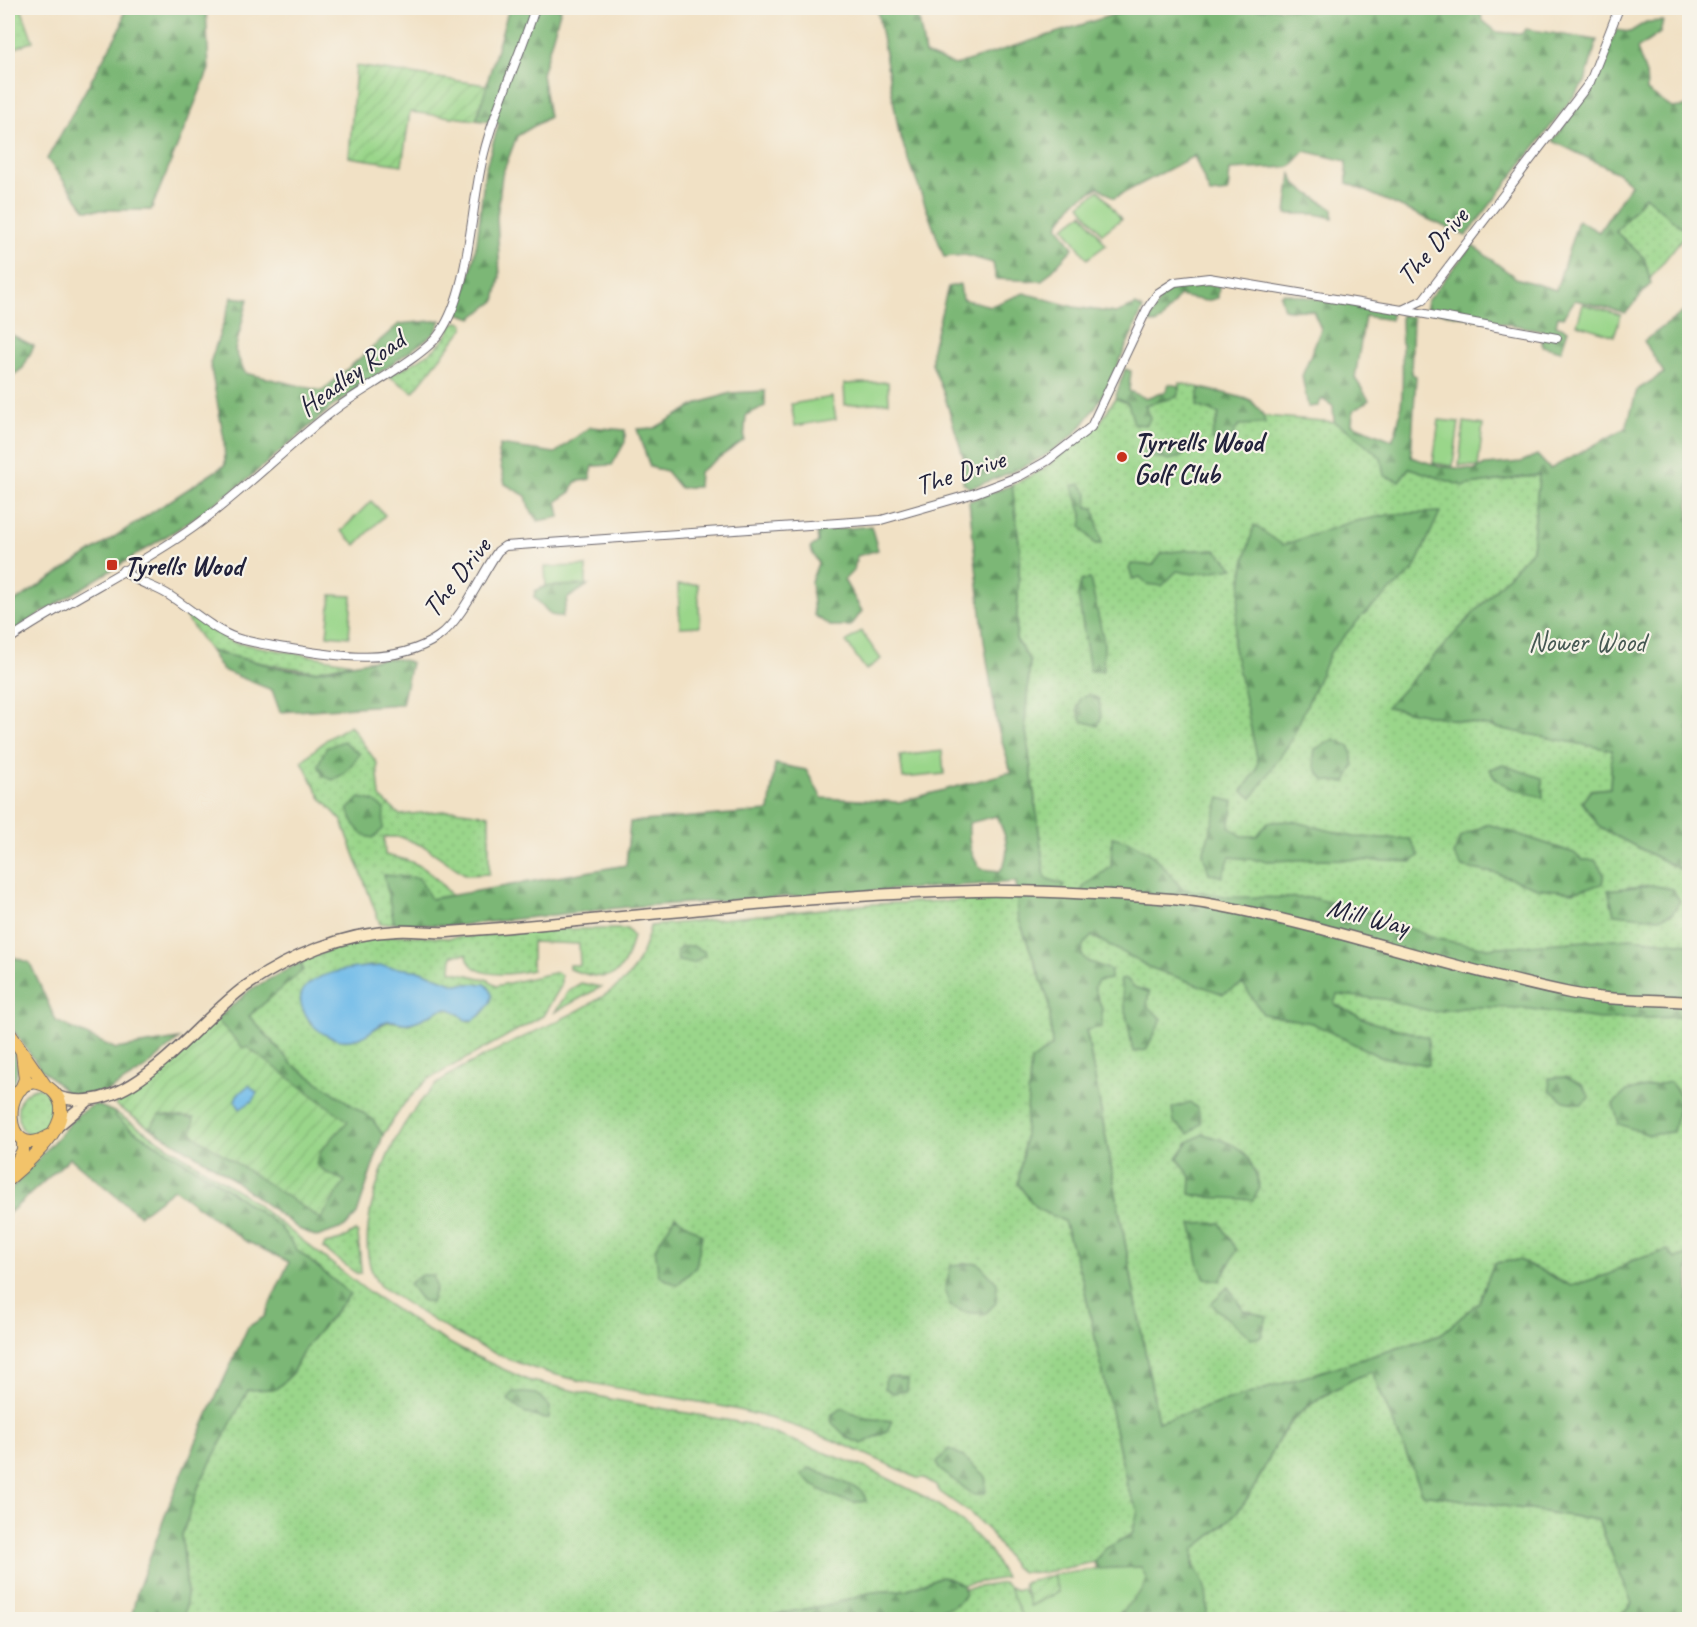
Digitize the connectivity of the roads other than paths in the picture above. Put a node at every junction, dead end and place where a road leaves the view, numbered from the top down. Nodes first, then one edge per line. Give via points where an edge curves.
1 (535, 8) edge
2 (1619, 8) edge
3 (1402, 310) junction
4 (1557, 338) dead end
5 (123, 570) junction
6 (8, 640) edge
7 (1689, 1002) edge
8 (8, 1031) edge
9 (22, 1052) junction
10 (45, 1085) junction
11 (21, 1089) junction
12 (57, 1096) junction
13 (88, 1101) junction
14 (8, 1118) edge
15 (53, 1132) junction
16 (23, 1141) junction
17 (8, 1180) edge

1 - 5 street, Headley Road via 483,154 466,259 439,336 336,408 195,526
2 - 3 street, The Drive via 1590,82 1423,300
3 - 4 street
3 - 5 street, The Drive via 1209,278 1175,282 1158,293 1147,309 1091,426 1047,461 1020,476 881,520 505,546 440,636 399,653 367,657 322,654 237,638
5 - 6 street, Headley Road via 58,606
7 - 13 main road, Mill Way via 1574,994 1233,907 1173,899 1031,891 840,898 628,918 364,934 277,967 229,999 155,1068 116,1093
8 - 9 highway
9 - 10 highway
9 - 11 highway via 25,1079
10 - 11 highway via 36,1082
10 - 12 highway
11 - 14 highway
12 - 13 main road
12 - 15 highway via 62,1117
13 - 15 main road
14 - 16 highway
15 - 16 highway via 33,1143
15 - 17 highway
16 - 17 highway via 23,1150

